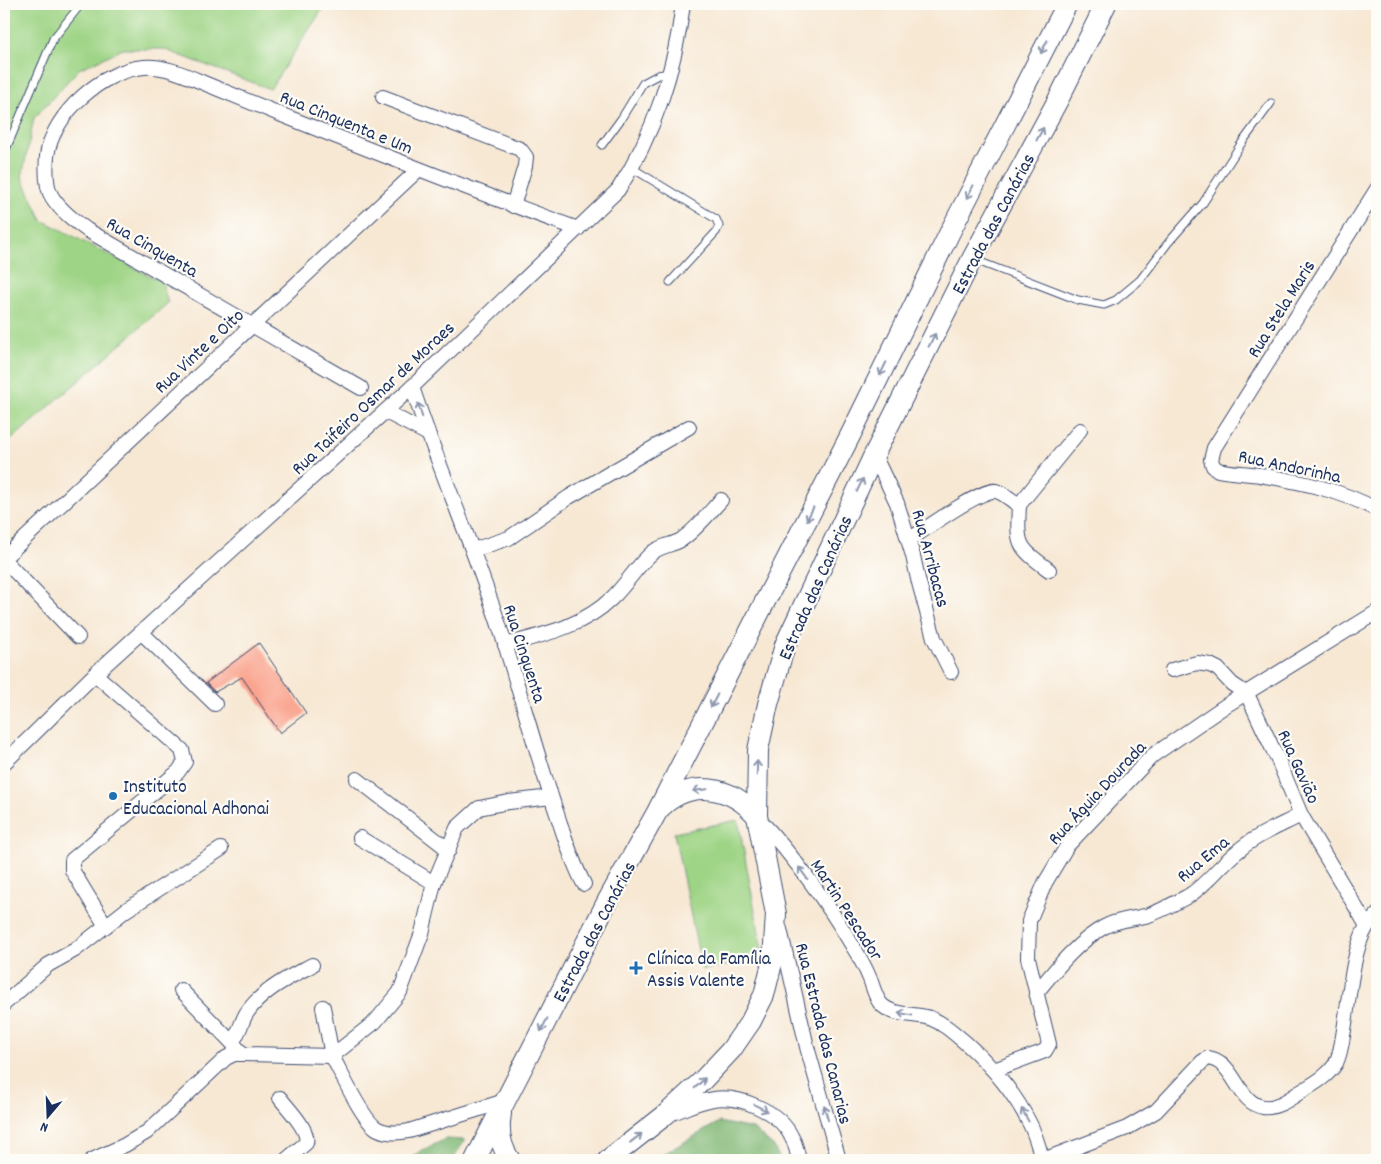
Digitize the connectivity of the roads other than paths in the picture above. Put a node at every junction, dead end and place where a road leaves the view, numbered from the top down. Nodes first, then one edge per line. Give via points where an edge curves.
1 (81, 4) edge
2 (683, 4) edge
3 (1067, 4) edge
4 (1106, 4) edge
5 (670, 73) junction
6 (102, 81) joint
7 (383, 97) dead end
8 (1271, 104) dead end
9 (602, 144) dead end
10 (4, 154) edge
11 (632, 168) junction
12 (418, 170) junction
13 (1377, 189) edge
14 (513, 206) junction
15 (578, 229) junction
16 (951, 230) junction
17 (976, 250) junction
18 (670, 282) dead end
19 (252, 325) junction
20 (412, 387) junction
21 (361, 388) dead end
22 (386, 412) junction
23 (689, 428) dead end
24 (1080, 430) dead end
25 (428, 434) junction
26 (1214, 448) joint
27 (874, 455) junction
28 (721, 500) dead end
29 (1019, 505) junction
30 (1377, 510) edge
31 (908, 540) junction
32 (473, 550) junction
33 (4, 559) edge
34 (1049, 570) dead end
35 (1377, 612) edge
36 (142, 633) junction
37 (78, 638) dead end
38 (506, 645) junction
39 (1172, 670) dead end
40 (952, 672) dead end
41 (95, 674) junction
42 (1247, 694) junction
43 (214, 704) dead end
44 (4, 763) edge
45 (357, 779) dead end
46 (551, 797) junction
47 (657, 812) junction
48 (1301, 815) junction
49 (757, 816) junction
50 (360, 838) dead end
51 (221, 849) dead end
52 (449, 850) junction
53 (434, 883) junction
54 (584, 884) dead end
55 (776, 914) junction
56 (1377, 915) edge
57 (106, 926) junction
58 (1367, 926) junction
59 (312, 965) dead end
60 (182, 990) dead end
61 (1036, 993) junction
62 (4, 1004) edge
63 (322, 1006) dead end
64 (232, 1042) junction
65 (242, 1054) junction
66 (332, 1056) junction
67 (994, 1070) junction
68 (280, 1098) dead end
69 (504, 1105) junction
70 (664, 1116) junction
71 (92, 1160) edge
72 (286, 1160) edge
73 (475, 1160) edge
74 (510, 1160) edge
75 (608, 1160) edge
76 (798, 1160) edge
77 (839, 1160) edge
78 (1043, 1160) edge

1 - 10 lane via 53,40
2 - 5 street, Rua Taifeiro Osmar de Moraes
3 -> 16 main road, Estrada das Canárias
17 -> 4 main road, Estrada das Canárias
5 - 9 lane via 643,83
5 - 11 street, Rua Taifeiro Osmar de Moraes
6 - 12 street, Rua Cinquenta e Um via 143,67 162,68
6 - 19 street, Rua Cinquenta via 70,110 52,138 46,170 51,196 87,230
7 - 14 street via 520,149 526,157 526,166
8 - 17 lane via 1203,203 1140,280 1116,300 1104,305 1078,300
11 - 15 street, Rua Taifeiro Osmar de Moraes via 618,190
11 - 18 lane via 716,219 719,226
12 - 14 street, Rua Cinquenta e Um
12 - 19 street, Rua Vinte e Oito
13 - 26 street, Rua Stela Maris
14 - 15 street, Rua Cinquenta e Um
15 - 20 street, Rua Taifeiro Osmar de Moraes
16 - 17 main road
16 -> 47 main road, Estrada das Canárias via 851,434
27 -> 17 main road, Estrada das Canárias
19 - 21 street, Rua Cinquenta
19 - 33 street, Rua Vinte e Oito
20 - 22 street, Rua Taifeiro Osmar de Moraes
25 -> 20 street, Rua Cinquenta
22 - 25 street
22 - 36 street, Rua Taifeiro Osmar de Moraes
23 - 32 street via 576,493 509,538
24 - 29 street
25 - 32 street, Rua Cinquenta
26 - 30 street, Rua Andorinha via 1211,460 1218,470 1317,486
27 - 31 street, Rua Arribacas via 897,504
49 -> 27 main road, Estrada das Canárias via 758,750 785,645
28 - 38 street via 687,536 652,553 602,607 565,627
29 - 31 street via 999,492 990,491
29 - 34 street via 1021,544 1026,553
31 - 40 street, Rua Arribacas via 934,638
32 - 38 street, Rua Cinquenta
33 - 37 street
35 - 42 street, Rua Águia Dourada
36 - 41 street, Rua Taifeiro Osmar de Moraes
36 - 43 street
38 - 46 street, Rua Cinquenta
39 - 42 street, Rua Gavião via 1197,664 1210,665
41 - 44 street, Rua Taifeiro Osmar de Moraes
41 - 57 street via 182,750 185,762 178,772 72,860 72,870
42 - 48 street, Rua Gavião
42 - 61 street, Rua Águia Dourada via 1152,756 1067,846 1044,883 1029,921 1028,958
45 - 52 street
46 - 52 street via 480,808 458,828
46 - 54 street, Rua Cinquenta
49 -> 47 main road via 736,797 708,789 680,794
47 -> 69 main road, Estrada das Canárias via 608,900
48 - 58 street, Rua Gavião
48 - 61 street, Rua Ema via 1239,850 1191,894 1148,915 1105,926 1059,965
49 - 55 main road, Estrada das Canárias
67 -> 49 street, Martin Pescador via 950,1028 930,1018 893,1011 882,1005 852,945 821,897 782,843
50 - 53 street
51 - 57 street
52 - 53 street
53 - 66 street via 422,933 400,992 375,1022
70 -> 55 main road, Estrada das Canárias via 731,1050 751,1021 764,996 773,959
77 -> 55 street, Rua Estrada das Canarias
56 - 58 street
57 - 62 street via 75,950 48,965
58 - 78 street via 1354,963 1341,1047 1335,1064 1320,1080 1274,1106 1264,1108 1247,1098 1220,1062 1208,1058 1156,1110 1127,1128
59 - 64 street via 265,994 246,1014
60 - 64 street
61 - 67 street, Rua Águia Dourada via 1048,1048
63 - 66 street
64 - 65 street
65 - 66 street
65 - 71 street via 226,1058 147,1132
66 - 69 street via 366,1118 377,1129 386,1132 409,1131
78 -> 67 street, Martin Pescador via 1031,1126
68 - 72 street via 307,1136 306,1144
69 - 73 main road, Estrada das Canárias
69 - 74 main road via 499,1124 500,1140
75 -> 70 main road, Estrada das Canárias
70 -> 76 street via 710,1099 754,1104 773,1114 792,1137

